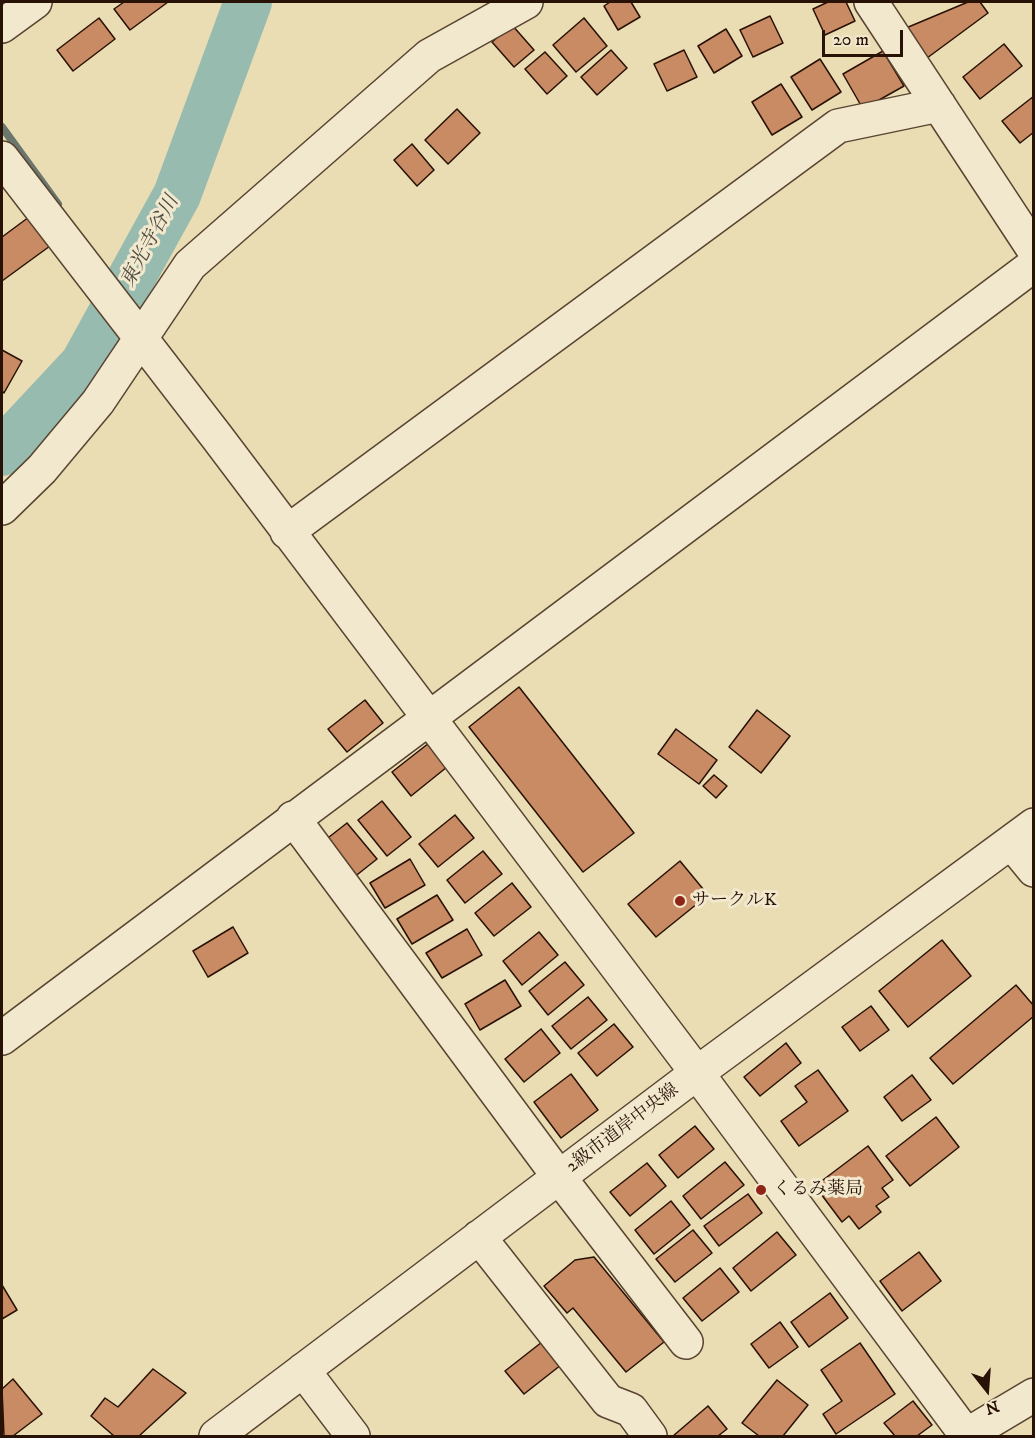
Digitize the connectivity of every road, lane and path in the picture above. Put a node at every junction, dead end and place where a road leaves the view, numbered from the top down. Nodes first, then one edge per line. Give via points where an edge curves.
1 (35, 2) edge
2 (526, 2) edge
3 (871, 2) edge
4 (2, 26) edge
5 (939, 105) junction
6 (2, 158) edge
7 (1034, 250) edge
8 (1034, 265) edge
9 (136, 334) junction
10 (2, 508) edge
11 (287, 532) junction
12 (428, 717) junction
13 (293, 818) junction
14 (1022, 834) edge
15 (1034, 870) edge
16 (2, 1038) edge
17 (697, 1073) junction
18 (559, 1177) junction
19 (479, 1238) junction
20 (686, 1342) dead end
21 (303, 1371) junction
22 (1034, 1395) edge
23 (966, 1436) edge
24 (216, 1437) edge
25 (353, 1437) edge
26 (650, 1437) edge

1 - 4 street
2 - 9 street via 429,56 190,265
3 - 5 street
5 - 7 street
5 - 11 street via 838,126
6 - 9 street
8 - 12 street
9 - 10 street via 98,402 42,469
9 - 11 street
11 - 12 street
12 - 13 street
12 - 17 street
13 - 16 street
13 - 18 street
14 - 15 street
14 - 17 street, 2級市道岸中央線
17 - 18 street, 2級市道岸中央線
17 - 23 street
18 - 19 street, 2級市道岸中央線
18 - 20 street
19 - 21 street, 2級市道岸中央線
19 - 26 street via 608,1401 631,1410
21 - 24 street, 2級市道岸中央線
21 - 25 street
22 - 23 street

